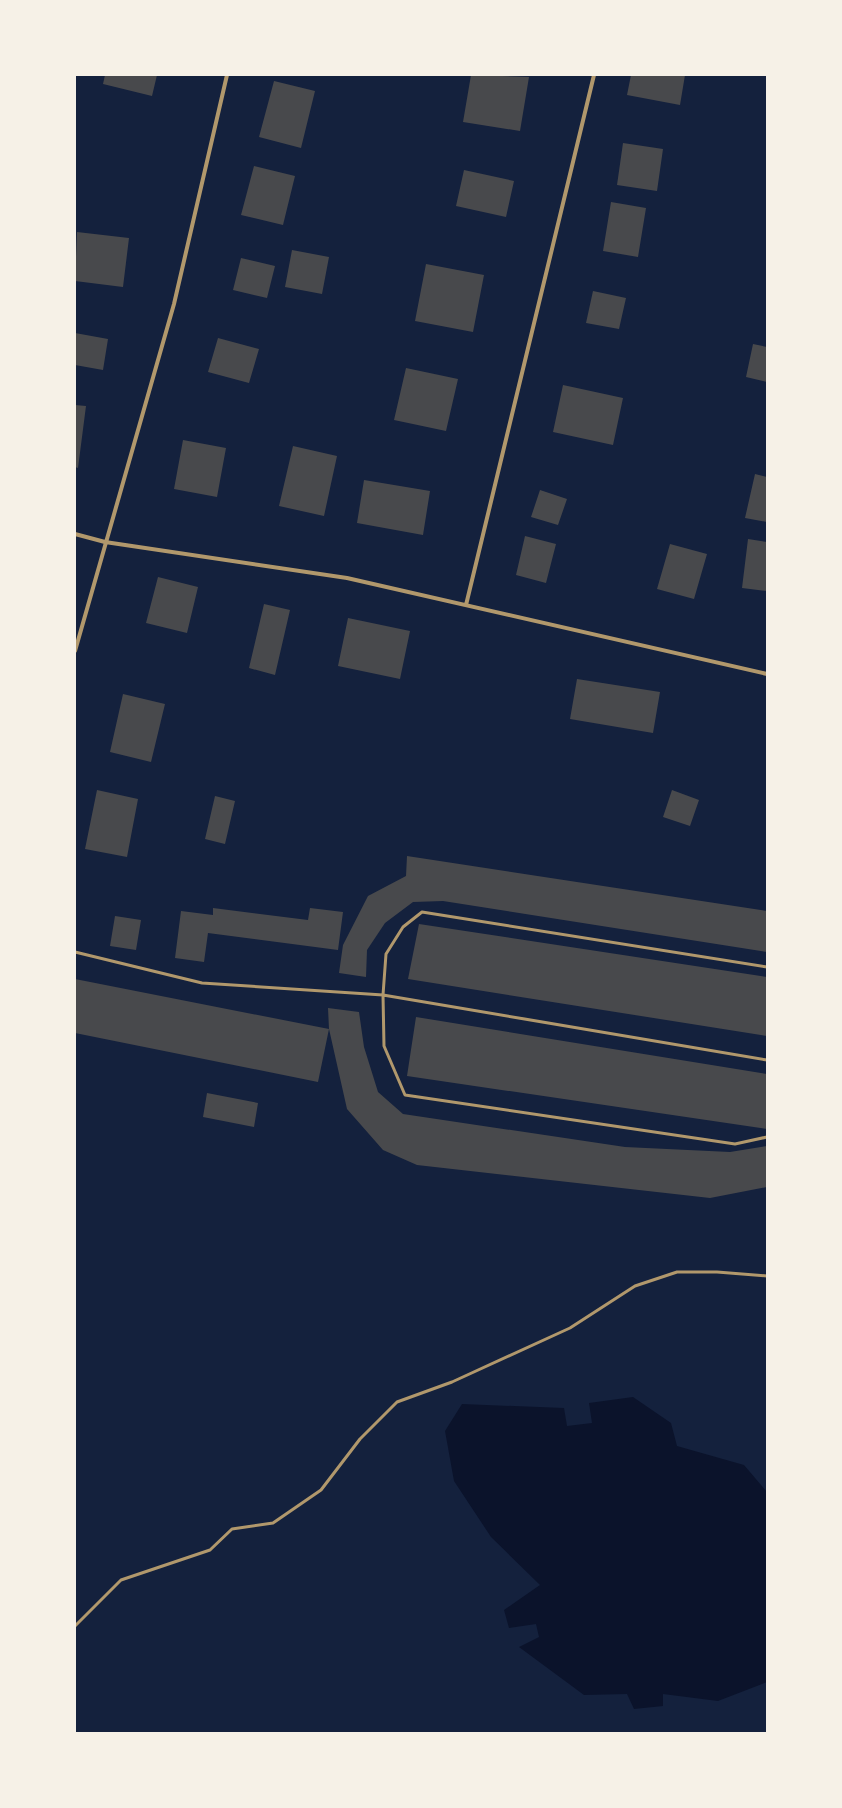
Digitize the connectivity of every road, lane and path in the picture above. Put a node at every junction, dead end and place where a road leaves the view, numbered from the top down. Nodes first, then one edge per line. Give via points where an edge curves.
1 (227, 75) edge
2 (594, 75) edge
3 (75, 534) edge
4 (104, 542) junction
5 (466, 605) junction
6 (75, 651) edge
7 (767, 674) edge
8 (75, 952) edge
9 (767, 967) edge
10 (383, 995) junction
11 (767, 1060) edge
12 (767, 1137) edge
13 (767, 1276) edge
14 (75, 1626) edge

1 - 4 street via 174,304
2 - 5 street
3 - 4 street
4 - 5 street via 347,578
4 - 6 street
5 - 7 street
8 - 10 lane via 202,983
9 - 10 lane via 422,912 403,926 386,954
10 - 11 lane
10 - 12 lane via 384,1046 405,1095 735,1144
13 - 14 lane via 677,1272 635,1286 570,1328 452,1382 397,1402 360,1439 321,1490 273,1523 232,1529 210,1550 121,1580

